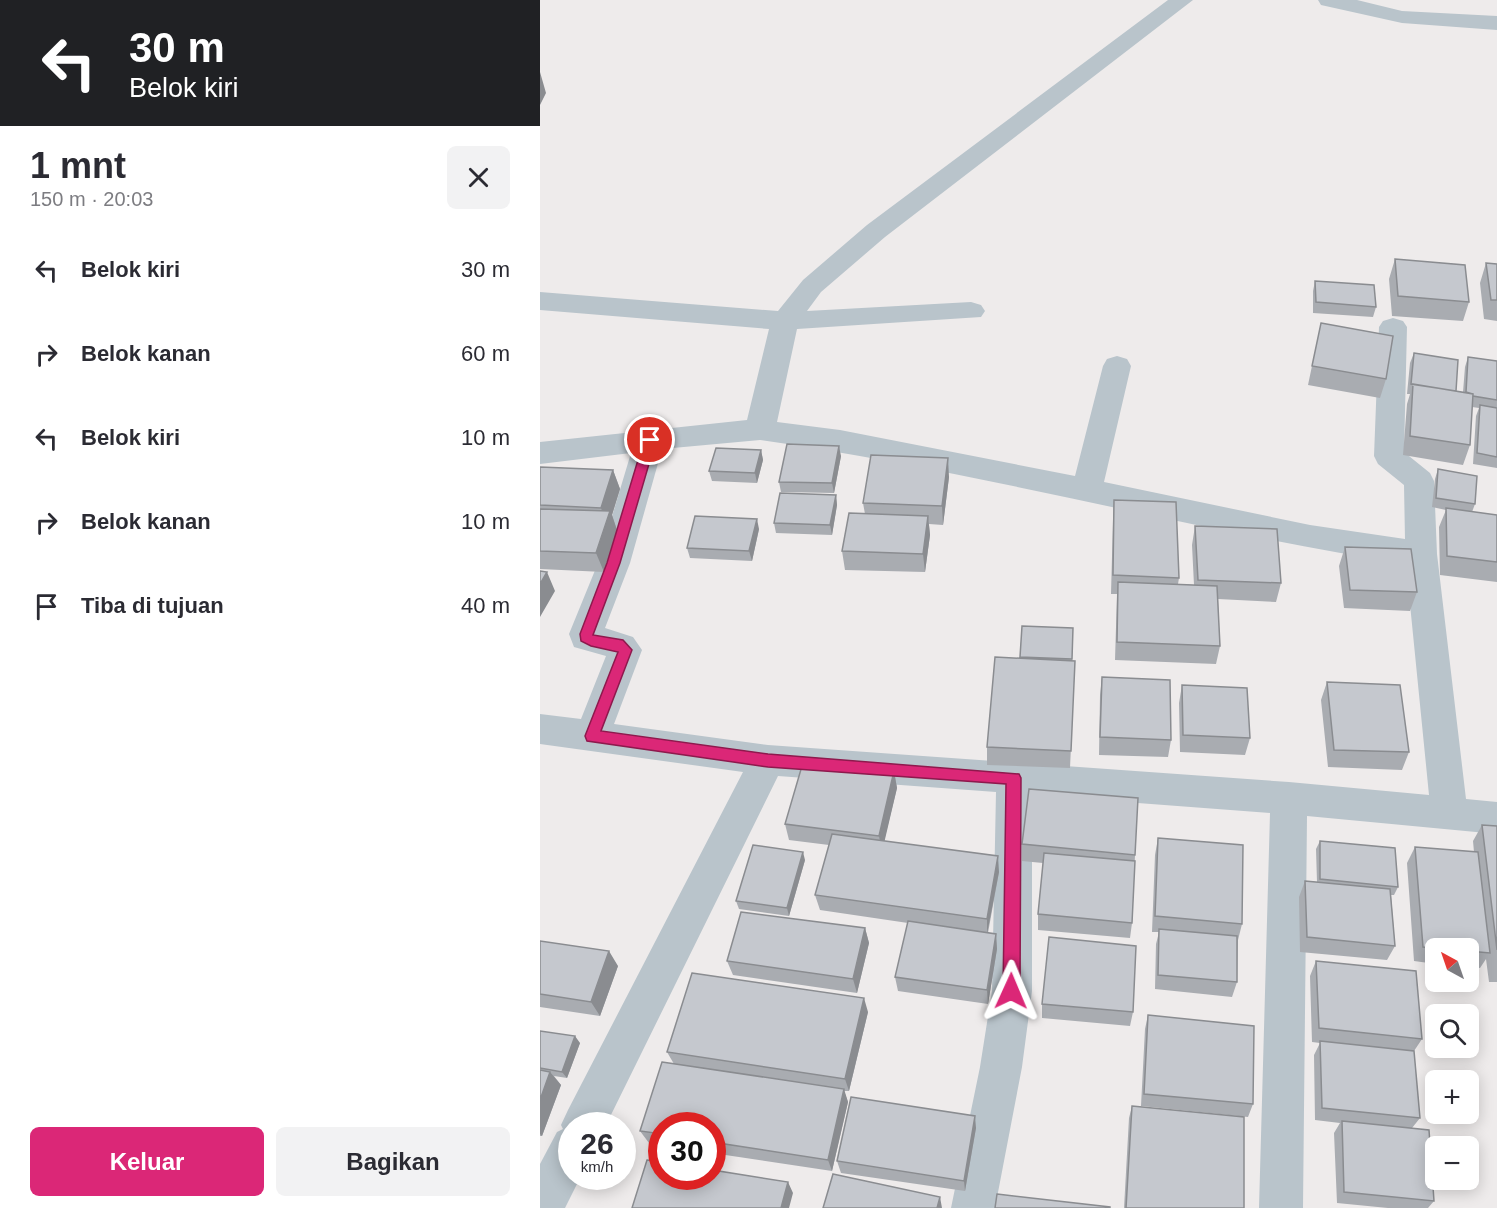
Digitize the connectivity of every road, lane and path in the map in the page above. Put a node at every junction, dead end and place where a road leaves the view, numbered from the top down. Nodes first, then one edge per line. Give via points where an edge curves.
1 (1182, 0) edge
2 (1329, 0) edge
3 (1497, 23) edge
4 (540, 301) edge
5 (971, 311) dead end
6 (785, 321) junction
7 (1393, 327) dead end
8 (1117, 366) dead end
9 (760, 430) junction
10 (650, 440) junction
11 (540, 453) edge
12 (1087, 490) junction
13 (1421, 554) junction
14 (540, 729) edge
15 (592, 736) junction
16 (768, 760) junction
17 (1014, 778) junction
18 (1288, 798) junction
19 (1449, 815) junction
20 (1497, 818) edge
21 (590, 1112) edge
22 (558, 1175) edge
23 (541, 1208) edge
24 (973, 1208) edge
25 (1281, 1208) edge

1 - 6 street via 876,231 812,286
2 - 3 street via 1402,17
4 - 6 street
5 - 6 street
6 - 9 street
7 - 13 street via 1389,456 1419,481
8 - 12 street
9 - 10 street
9 - 12 street via 840,441
10 - 11 street
10 - 15 street via 614,563 586,634 591,640 618,644 625,650
12 - 13 street via 1310,537
13 - 19 street
14 - 15 street
15 - 16 street
16 - 17 street
16 - 21 street
17 - 18 street
17 - 24 street via 1011,991 1001,1067
18 - 19 street
18 - 25 street
19 - 20 street
22 - 23 street

